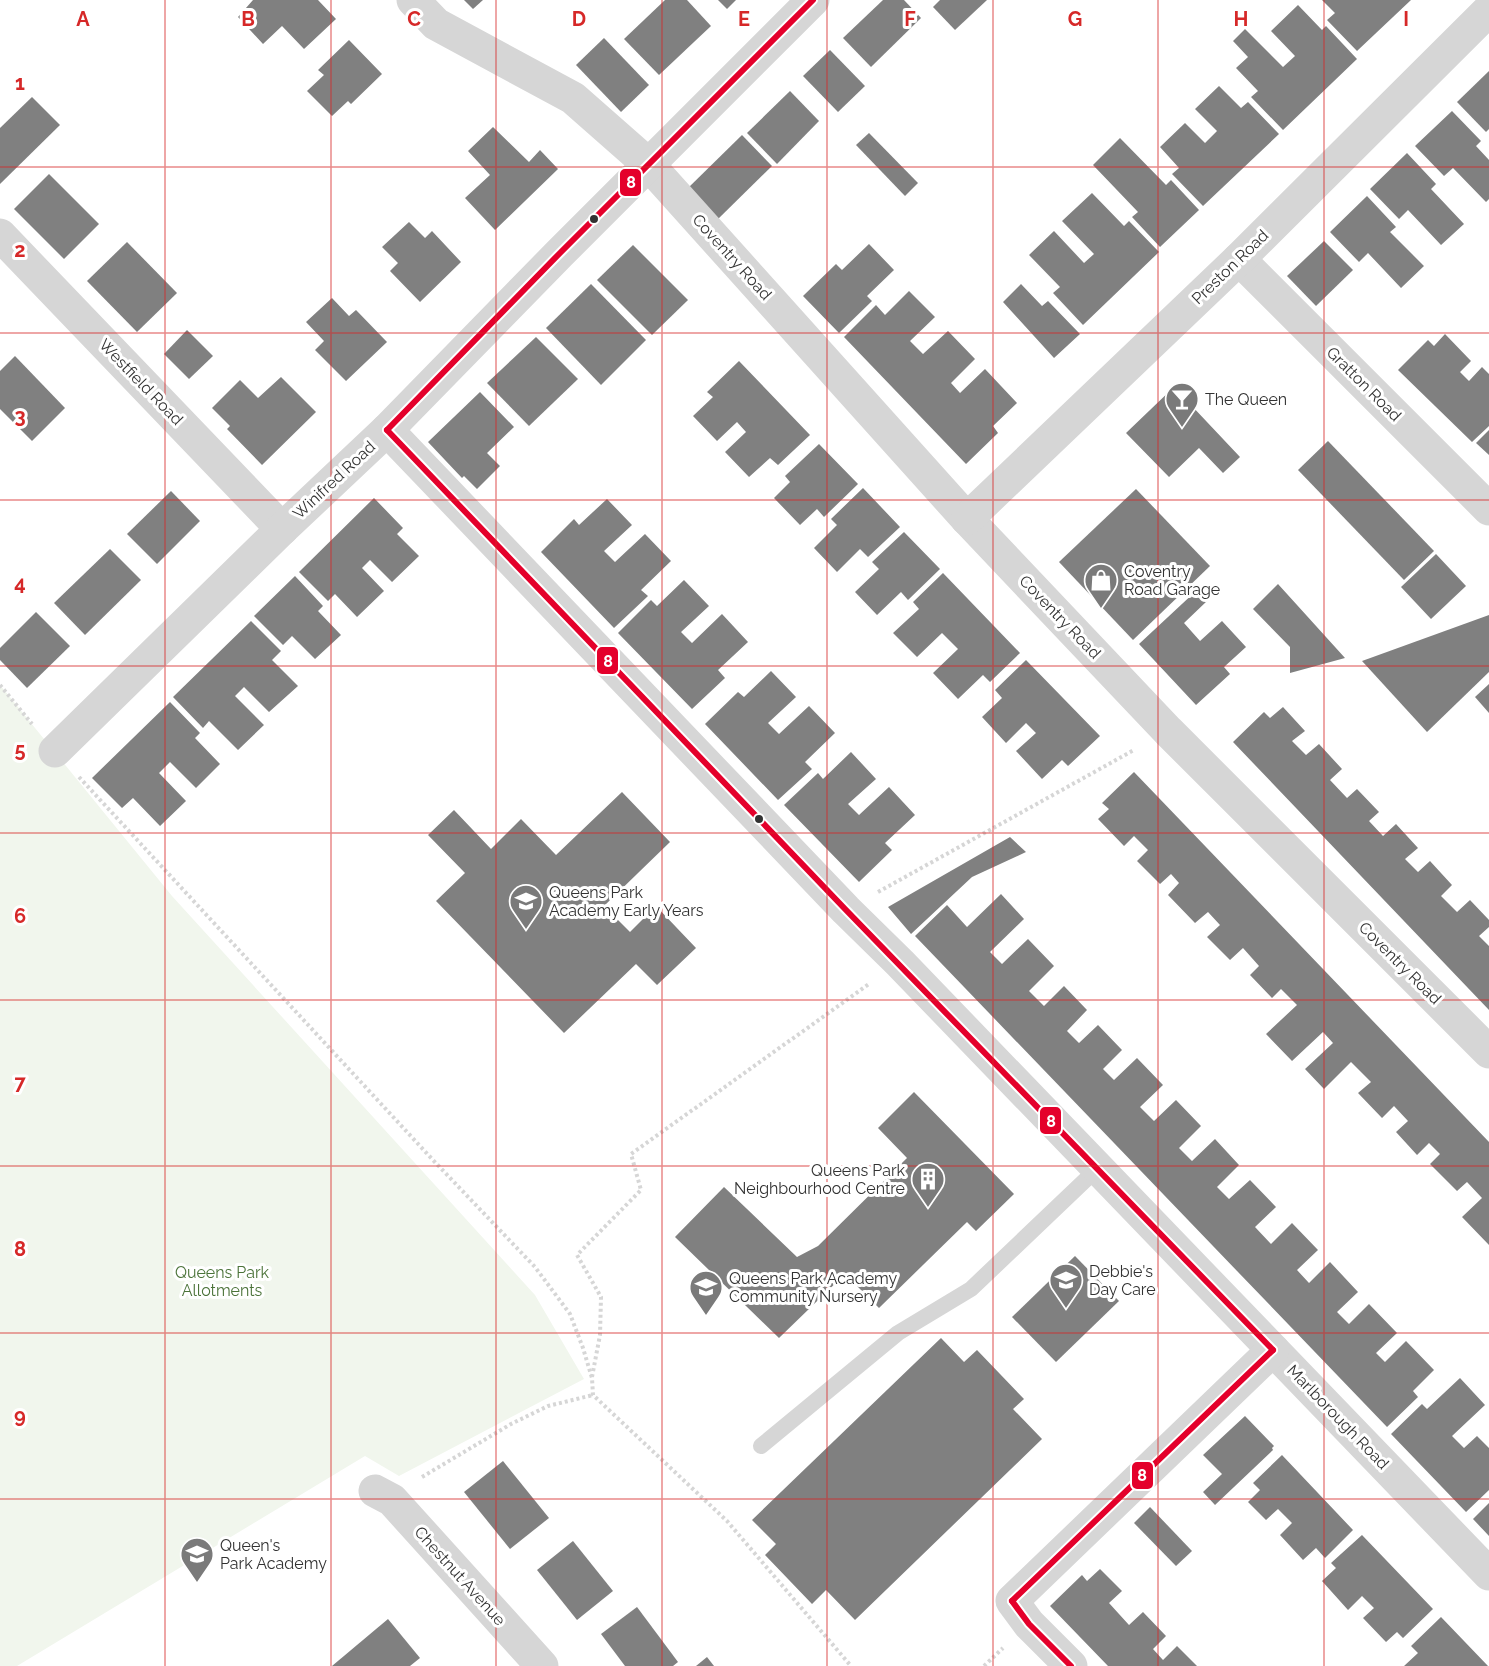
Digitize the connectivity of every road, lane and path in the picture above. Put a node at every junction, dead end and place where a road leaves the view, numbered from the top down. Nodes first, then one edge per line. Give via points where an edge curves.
1 (413, 0) edge
2 (813, 0) edge
3 (1489, 10) edge
4 (648, 164) junction
5 (0, 235) edge
6 (1239, 259) junction
7 (387, 430) junction
8 (1489, 509) edge
9 (967, 519) junction
10 (282, 529) junction
11 (0, 685) edge
12 (1168, 731) junction
13 (55, 751) junction
14 (846, 910) junction
15 (852, 995) dead end
16 (1489, 1052) edge
17 (1098, 1168) junction
18 (1273, 1350) junction
19 (592, 1378) junction
20 (593, 1395) junction
21 (761, 1446) dead end
22 (384, 1496) joint
23 (1489, 1574) edge
24 (532, 1663) edge
25 (850, 1666) edge
26 (1071, 1666) edge

1 - 4 street, Coventry Road via 436,24 573,98
2 - 4 street, Winifred Road
3 - 6 street, Preston Road
4 - 7 street, Winifred Road
4 - 9 street, Coventry Road
5 - 10 street, Westfield Road
6 - 8 street, Gratton Road
6 - 9 street, Preston Road
7 - 10 street, Winifred Road
7 - 14 street, Marlborough Road
9 - 12 street, Coventry Road
10 - 13 street, Winifred Road
11 - 13 path
12 - 14 path
12 - 16 street, Coventry Road
13 - 19 path via 535,1267 570,1314
14 - 17 street, Marlborough Road
15 - 19 path via 631,1154 641,1190 577,1255 601,1297 600,1335
17 - 18 street, Marlborough Road
17 - 21 lane via 971,1289 898,1334
18 - 23 street, Marlborough Road
18 - 26 street via 1012,1601
19 - 20 path
20 - 22 path via 548,1406
20 - 25 path via 727,1521
22 - 24 street, Chestnut Avenue

